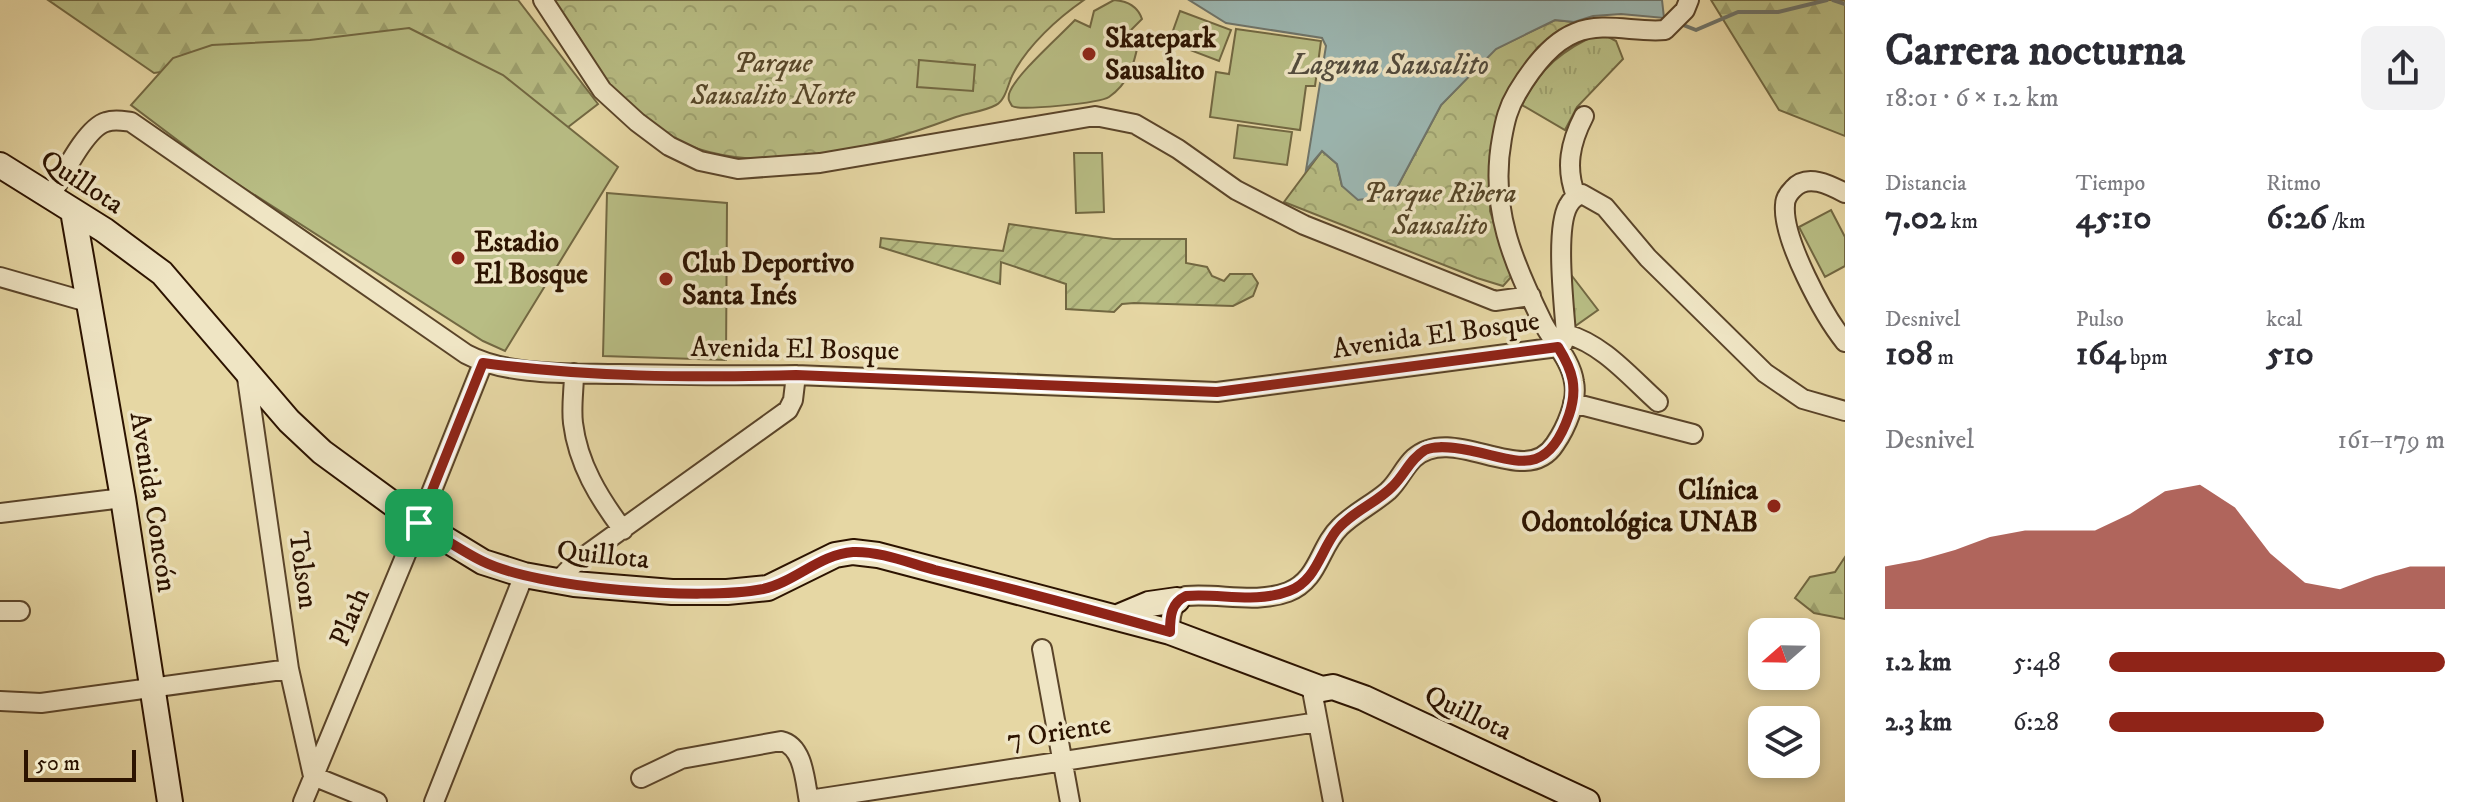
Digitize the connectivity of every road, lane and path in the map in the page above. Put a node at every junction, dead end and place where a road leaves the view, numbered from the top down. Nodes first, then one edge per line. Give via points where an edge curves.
1 (543, 0) edge
2 (1679, 15) edge
3 (1584, 116) dead end
4 (0, 165) edge
5 (1845, 193) edge
6 (1576, 196) junction
7 (50, 197) junction
8 (73, 211) junction
9 (0, 277) edge
10 (1531, 296) junction
11 (91, 303) junction
12 (1562, 341) junction
13 (1845, 342) edge
14 (483, 363) junction
15 (246, 371) junction
16 (574, 373) junction
17 (796, 375) junction
18 (1658, 402) dead end
19 (1573, 403) junction
20 (1845, 411) edge
21 (1693, 434) dead end
22 (123, 498) junction
23 (0, 513) edge
24 (419, 523) junction
25 (623, 530) junction
26 (524, 575) junction
27 (557, 582) junction
28 (1177, 600) junction
29 (0, 611) edge
30 (20, 611) dead end
31 (1118, 617) junction
32 (1170, 632) junction
33 (1042, 649) dead end
34 (289, 669) junction
35 (1317, 687) junction
36 (151, 689) junction
37 (0, 701) edge
38 (1318, 722) junction
39 (1062, 761) junction
40 (313, 776) junction
41 (641, 778) dead end
42 (809, 801) edge
43 (170, 802) edge
44 (303, 802) edge
45 (377, 802) edge
46 (434, 802) edge
47 (1070, 802) edge
48 (1333, 802) edge
49 (1554, 802) edge
50 (1587, 802) edge

1 - 10 street via 602,90 669,146 700,161 738,169 820,163 1095,116 1135,124 1236,190 1304,225 1495,301
2 - 10 street via 1661,31 1630,27 1574,33 1544,55 1507,109 1498,200 1504,232
3 - 6 street via 1569,156
4 - 7 main road, Quillota
5 - 13 street via 1807,181 1785,201 1789,232 1814,294
6 - 12 street via 1567,207 1562,236
6 - 20 street via 1605,207 1648,258 1765,373 1803,399
7 - 8 main road, Quillota
7 - 14 street, Avenida El Bosque via 90,132 103,122 131,122
8 - 11 main road, Avenida Concón
8 - 15 main road, Quillota via 162,273
9 - 11 street
10 - 12 street
11 - 22 main road, Avenida Concón
12 - 17 street, Avenida El Bosque via 1217,392
12 - 18 street via 1584,339
12 - 19 street via 1574,381
14 - 16 street, Avenida El Bosque
14 - 24 street, Plath
15 - 24 main road, Quillota via 322,452
15 - 34 street, Tolson
16 - 17 street, Avenida El Bosque
16 - 25 street via 573,423 583,463 597,495
17 - 25 street via 788,410
19 - 21 street
19 - 28 street via 1554,447 1537,458 1516,461 1444,447 1429,448 1413,458 1385,494 1339,528 1316,569 1287,592 1260,598 1203,594
22 - 23 street
22 - 36 main road, Avenida Concón
24 - 26 main road, Quillota via 483,562
24 - 40 street, Plath
25 - 27 street
26 - 27 main road, Quillota
26 - 46 street
27 - 31 main road, Quillota via 672,592 748,591 768,588 835,555 853,552
28 - 31 main road
28 - 32 street
29 - 30 street
31 - 32 main road, Quillota
32 - 35 main road, Quillota
33 - 39 street
34 - 36 street
34 - 40 street, Tolson
35 - 38 street
35 - 49 main road, Quillota via 1331,699
35 - 50 main road, Quillota via 1364,698
36 - 37 street via 41,703
36 - 43 main road, Avenida Concón
38 - 39 street, 7 Oriente
38 - 48 street
39 - 42 street, 7 Oriente
39 - 47 street
40 - 44 street, Plath
40 - 45 street
41 - 42 street via 681,759 781,741 798,752

